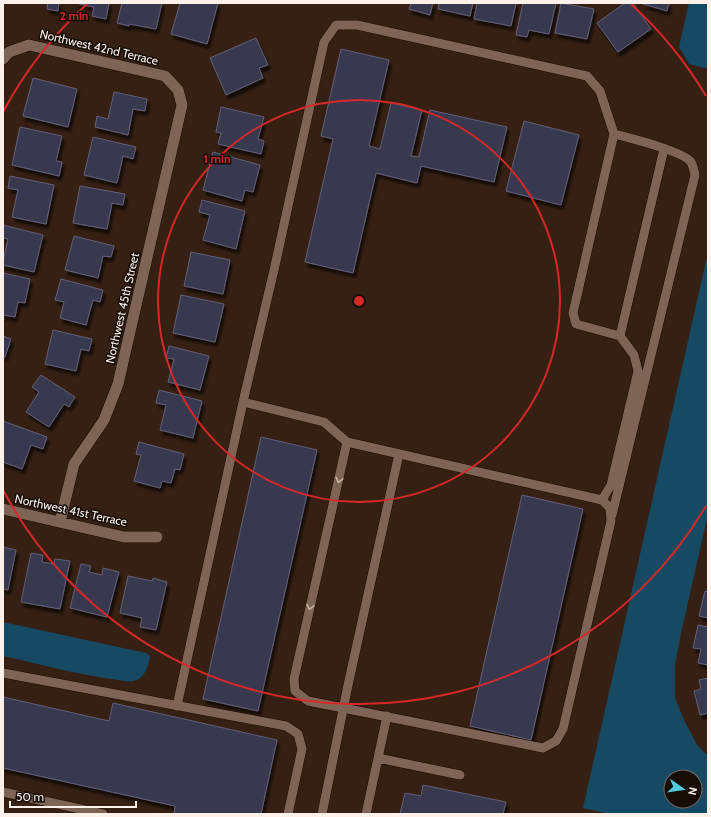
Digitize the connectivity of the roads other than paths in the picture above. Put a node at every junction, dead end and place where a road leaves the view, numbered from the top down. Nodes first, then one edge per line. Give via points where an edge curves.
1 (6, 55) edge
2 (178, 90) joint
3 (614, 134) junction
4 (664, 149) junction
5 (620, 336) junction
6 (243, 402) junction
7 (347, 442) junction
8 (399, 454) junction
9 (602, 500) junction
10 (3, 509) edge
11 (611, 521) junction
12 (60, 522) junction
13 (157, 537) dead end
14 (3, 673) edge
15 (177, 706) junction
16 (343, 707) junction
17 (387, 716) junction
18 (378, 758) junction
19 (460, 775) dead end
20 (3, 792) edge
21 (103, 814) edge
22 (288, 814) edge
23 (322, 814) edge
24 (366, 814) edge

1 - 2 street, Northwest 42nd Terrace via 29,45 164,76
2 - 12 street, Northwest 45th Street via 182,105 118,384 104,420 74,464
3 - 4 lane
3 - 5 lane via 573,313 576,324
3 - 6 lane via 600,91 587,76 357,25 336,25 324,42
4 - 5 lane
4 - 11 lane via 682,155 692,163 695,174
5 - 9 lane via 634,355 638,371 611,485
6 - 7 lane via 324,422
6 - 15 lane
7 - 8 lane
7 -> 16 lane via 294,679 295,691 308,701
8 - 9 lane
8 - 16 lane
9 - 11 lane via 610,508
10 - 12 street, Northwest 41st Terrace
11 - 17 lane via 563,729 556,741 543,748
12 - 13 street, Northwest 41st Terrace via 124,537
14 - 15 lane
15 - 22 lane via 286,726 298,734 302,749
16 - 17 lane
16 - 23 lane
17 - 18 lane
18 - 19 lane
18 - 24 lane
20 - 21 lane

